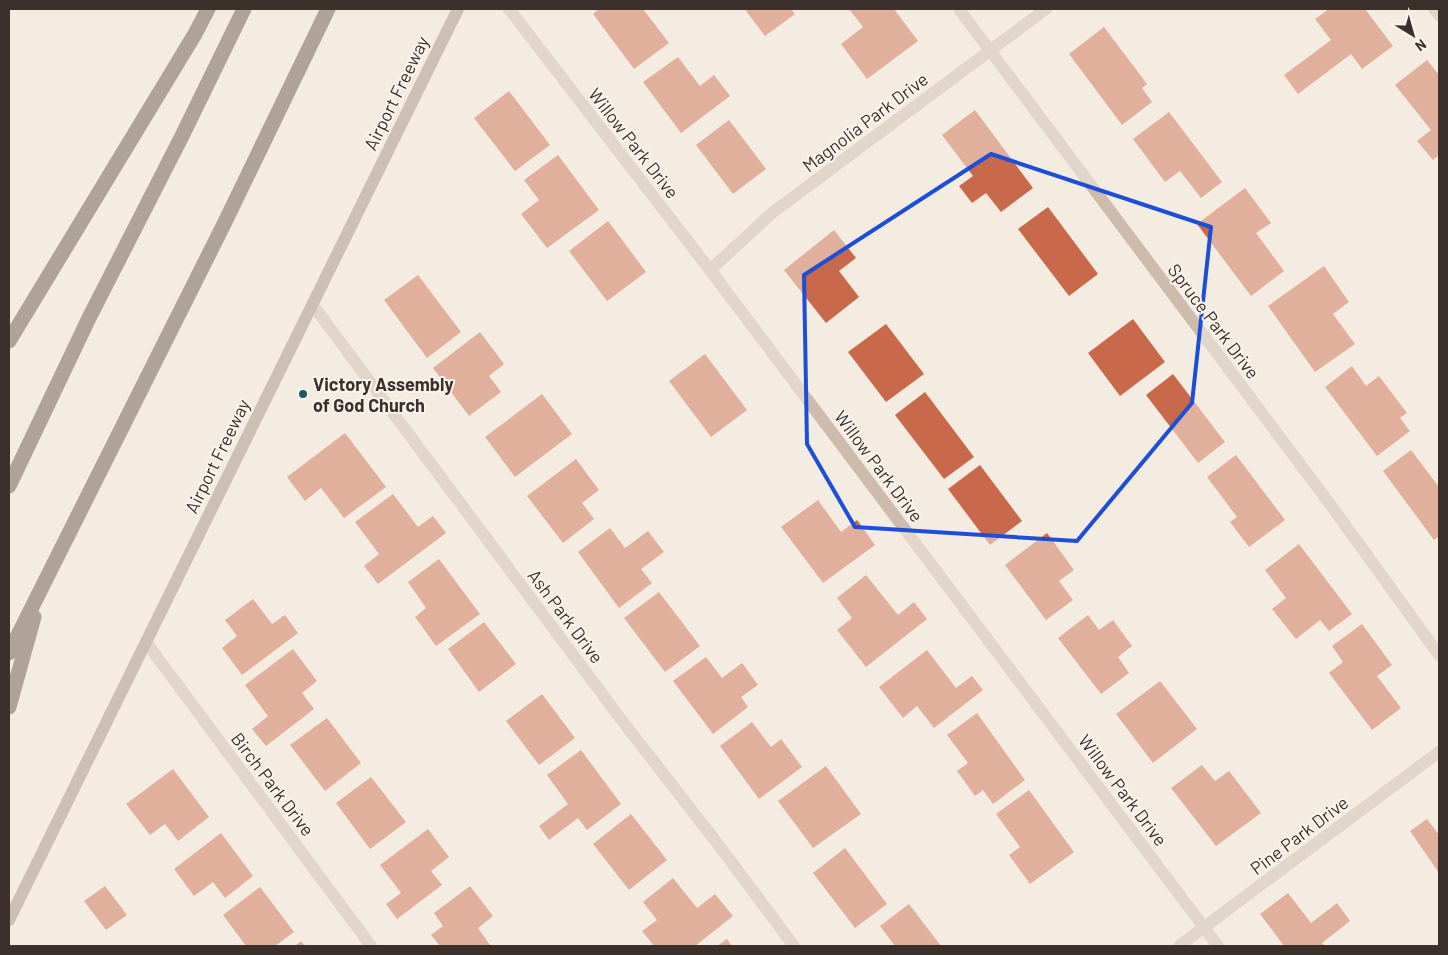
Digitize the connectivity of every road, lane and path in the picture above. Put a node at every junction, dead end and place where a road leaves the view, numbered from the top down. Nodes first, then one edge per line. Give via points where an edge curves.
1 (208, 9) edge
2 (244, 9) edge
3 (328, 9) edge
4 (458, 9) edge
5 (509, 9) edge
6 (959, 9) edge
7 (1046, 9) edge
8 (1434, 9) edge
9 (1439, 15) edge
10 (990, 50) junction
11 (710, 270) junction
12 (312, 304) junction
13 (9, 342) edge
14 (9, 486) edge
15 (44, 582) junction
16 (146, 642) junction
17 (9, 653) edge
18 (1439, 655) edge
19 (9, 708) edge
20 (1439, 752) edge
21 (9, 920) edge
22 (1204, 927) junction
23 (371, 946) edge
24 (794, 946) edge
25 (1179, 946) edge
26 (1218, 946) edge

1 - 13 highway
2 - 14 highway
3 - 15 highway
4 - 12 main road, Airport Freeway
5 - 11 street, Willow Park Drive
6 - 10 street, Spruce Park Drive
7 - 10 street, Magnolia Park Drive
8 - 9 street
10 - 11 street, Magnolia Park Drive via 772,213
10 - 18 street, Spruce Park Drive
11 - 22 street, Willow Park Drive
12 - 16 main road, Airport Freeway
12 - 24 street, Ash Park Drive
15 - 17 highway
15 - 19 highway
16 - 21 main road, Airport Freeway
16 - 23 street, Birch Park Drive
20 - 22 street, Pine Park Drive
22 - 25 street, Pine Park Drive
22 - 26 street, Willow Park Drive

